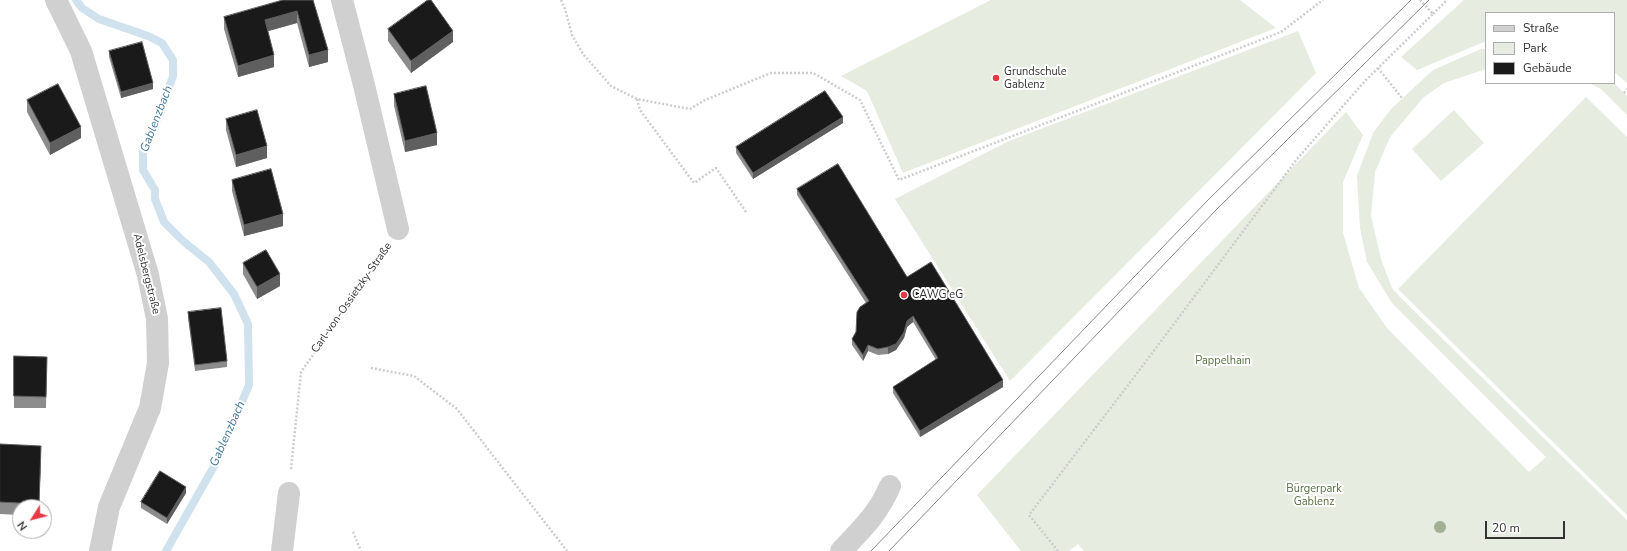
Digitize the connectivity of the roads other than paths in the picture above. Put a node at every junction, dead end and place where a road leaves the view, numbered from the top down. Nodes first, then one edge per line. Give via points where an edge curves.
1 (56, 0) edge
2 (342, 0) edge
3 (398, 229) road end
4 (890, 486) dead end
5 (289, 493) road end
6 (100, 551) edge
7 (282, 551) edge
8 (841, 551) edge

1 - 6 street, Adelsbergstraße via 81,51 148,275 157,319 158,363 150,408 109,507
2 - 3 street
4 - 8 street via 871,519
5 - 7 street

